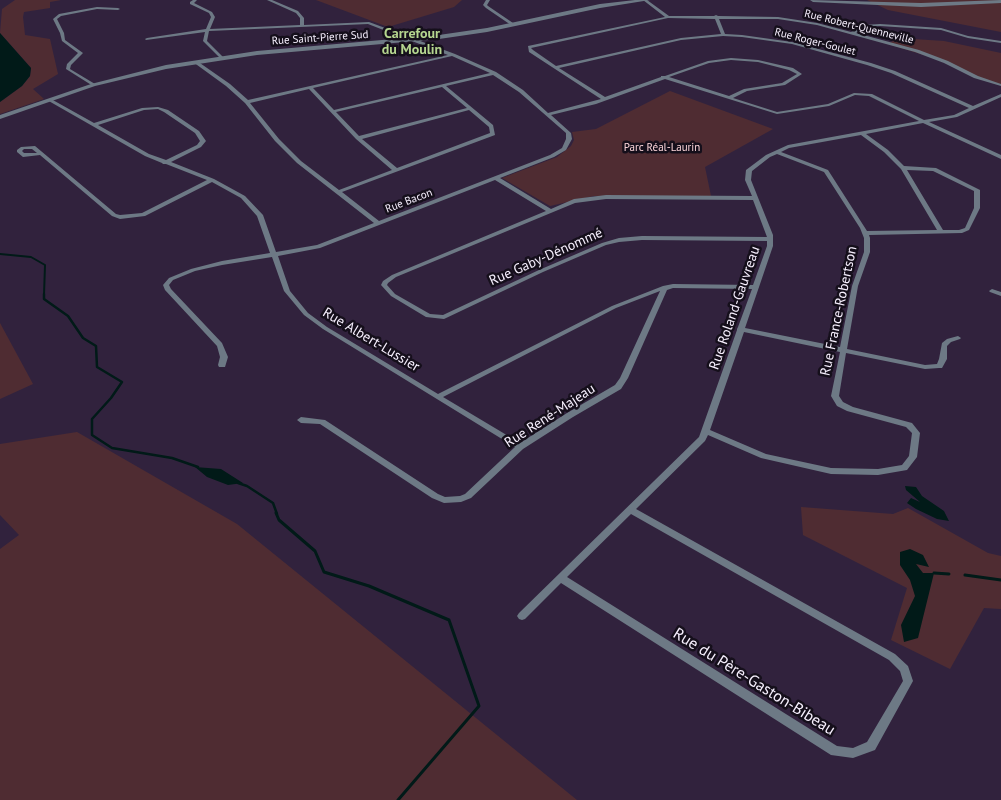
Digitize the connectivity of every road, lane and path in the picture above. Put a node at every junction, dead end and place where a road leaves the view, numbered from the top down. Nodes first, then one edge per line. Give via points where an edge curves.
1 (196, 0) edge
2 (270, 0) edge
3 (488, 0) edge
4 (646, 0) edge
5 (813, 0) edge
6 (1001, 1) edge
7 (118, 9) dead end
8 (716, 16) junction
9 (668, 17) junction
10 (512, 24) junction
11 (302, 26) junction
12 (207, 30) junction
13 (851, 34) junction
14 (723, 35) junction
15 (146, 39) dead end
16 (414, 40) junction
17 (1001, 42) edge
18 (453, 55) junction
19 (221, 58) junction
20 (195, 62) junction
21 (557, 67) junction
22 (494, 73) junction
23 (663, 77) junction
24 (93, 85) junction
25 (442, 85) junction
26 (1001, 85) edge
27 (310, 88) junction
28 (1001, 95) edge
29 (729, 98) junction
30 (604, 99) junction
31 (49, 100) junction
32 (247, 102) junction
33 (974, 108) junction
34 (469, 109) junction
35 (332, 112) junction
36 (548, 114) junction
37 (0, 118) edge
38 (924, 122) junction
39 (93, 125) junction
40 (861, 133) junction
41 (358, 138) junction
42 (777, 152) junction
43 (39, 154) dead end
44 (1001, 156) edge
45 (165, 163) junction
46 (903, 168) junction
47 (396, 170) junction
48 (496, 178) junction
49 (212, 180) junction
50 (338, 192) junction
51 (755, 198) junction
52 (549, 210) junction
53 (378, 223) junction
54 (941, 232) junction
55 (864, 233) junction
56 (770, 239) junction
57 (275, 254) junction
58 (665, 287) junction
59 (755, 287) junction
60 (992, 291) dead end
61 (1001, 294) edge
62 (740, 329) junction
63 (958, 338) dead end
64 (842, 349) junction
65 (222, 365) dead end
66 (439, 396) junction
67 (301, 420) dead end
68 (706, 431) junction
69 (520, 447) junction
70 (630, 509) junction
71 (561, 578) junction
72 (522, 616) dead end

1 - 12 street via 191,3 210,12 213,17
2 - 11 street via 297,12 302,18
3 - 10 street via 486,7
4 - 9 street
4 - 10 street, Rue Saint-Pierre Sud
5 - 6 street via 916,4
7 - 24 street via 97,8 60,15 55,19 62,40 81,53 68,69
8 - 9 street, Rue Robert-Quenneville
8 - 13 street, Rue Robert-Quenneville via 778,18
8 - 14 street
9 - 21 street, Rue Robert-Quenneville via 529,48
10 - 16 street, Rue Saint-Pierre Sud
11 - 12 street, Rue Bacon
11 - 16 street, Rue Bacon via 368,23
12 - 15 street, Rue Bacon
12 - 19 street via 205,41
13 - 17 street via 865,26 880,24 941,29
13 - 26 street, Rue Robert-Quenneville via 934,57 976,78
14 - 21 street, Rue Roger-Goulet via 673,40
14 - 33 street, Rue Roger-Goulet via 792,43 869,64
16 - 18 street, Rue Bacon
16 - 19 street, Rue Saint-Pierre Sud
18 - 22 street, Rue Bacon
18 - 27 street
19 - 20 street, Rue Saint-Pierre Sud
20 - 24 street, Rue Saint-Pierre Sud
20 - 32 street
21 - 30 street
22 - 25 street
22 - 36 street, Rue Bacon
23 - 29 street
23 - 29 street via 703,63 730,59 770,63 800,74 783,84 746,90
23 - 30 street
24 - 31 street, Rue Saint-Pierre Sud
25 - 34 street
25 - 35 street
27 - 32 street
27 - 35 street
28 - 33 street, Rue Roland-Gauvreau
29 - 38 street via 781,113 829,105 854,94 866,94
30 - 36 street
31 - 37 street, Rue Saint-Pierre Sud
31 - 39 street, Rue Albert-Lussier
32 - 50 street via 276,140
33 - 38 street, Rue Roland-Gauvreau via 955,116
34 - 41 street
34 - 47 street via 491,126 493,132 490,136
35 - 41 street
36 - 48 street, Rue Bacon via 568,133 564,149
38 - 40 street, Rue Roland-Gauvreau
38 - 44 street
39 - 45 street, Rue Albert-Lussier
39 - 45 street via 144,109 166,111 197,132 203,141
40 - 42 street, Rue Roland-Gauvreau via 805,142
40 - 46 street
41 - 47 street
42 - 51 street, Rue Roland-Gauvreau via 749,170 748,180
42 - 55 street, Rue France-Robertson via 826,171
43 - 49 street via 120,217 142,215
45 - 49 street, Rue Albert-Lussier
46 - 54 street
46 - 54 street via 934,169 977,190 977,208 967,229
47 - 50 street
48 - 52 street
48 - 53 street, Rue Bacon
49 - 57 street, Rue Albert-Lussier via 236,192 253,206 265,223
50 - 53 street
51 - 52 street via 595,198
51 - 56 street, Rue Roland-Gauvreau
52 - 56 street, Rue Gaby-Dénommé via 387,279 384,285 428,316 444,318 541,271 619,240
53 - 57 street, Rue Bacon via 318,247
54 - 55 street
55 - 64 street, Rue France-Robertson via 867,252 855,286
56 - 59 street, Rue Roland-Gauvreau
57 - 65 street, Rue Bacon via 193,270 170,279 166,285 220,345 224,357
57 - 66 street, Rue Albert-Lussier via 287,291 306,314
58 - 59 street
58 - 66 street via 614,307
58 - 69 street, Rue René-Majeau via 618,387
59 - 62 street, Rue Roland-Gauvreau
60 - 61 street
62 - 64 street
62 - 68 street, Rue Roland-Gauvreau
63 - 64 street via 944,345 943,360 939,366 925,367
64 - 68 street, Rue France-Robertson via 834,396 850,409 909,426 916,433 913,457 904,468 878,472 830,472 764,456
66 - 69 street, Rue Albert-Lussier
67 - 69 street, Rue René-Majeau via 322,422 434,496 452,501 468,496
68 - 70 street, Rue Roland-Gauvreau via 702,439
70 - 71 street, Rue Roland-Gauvreau
70 - 71 street, Rue du Père-Gaston-Bibeau via 892,657 904,669 908,681 871,746 853,753 835,751
71 - 72 street, Rue Roland-Gauvreau

